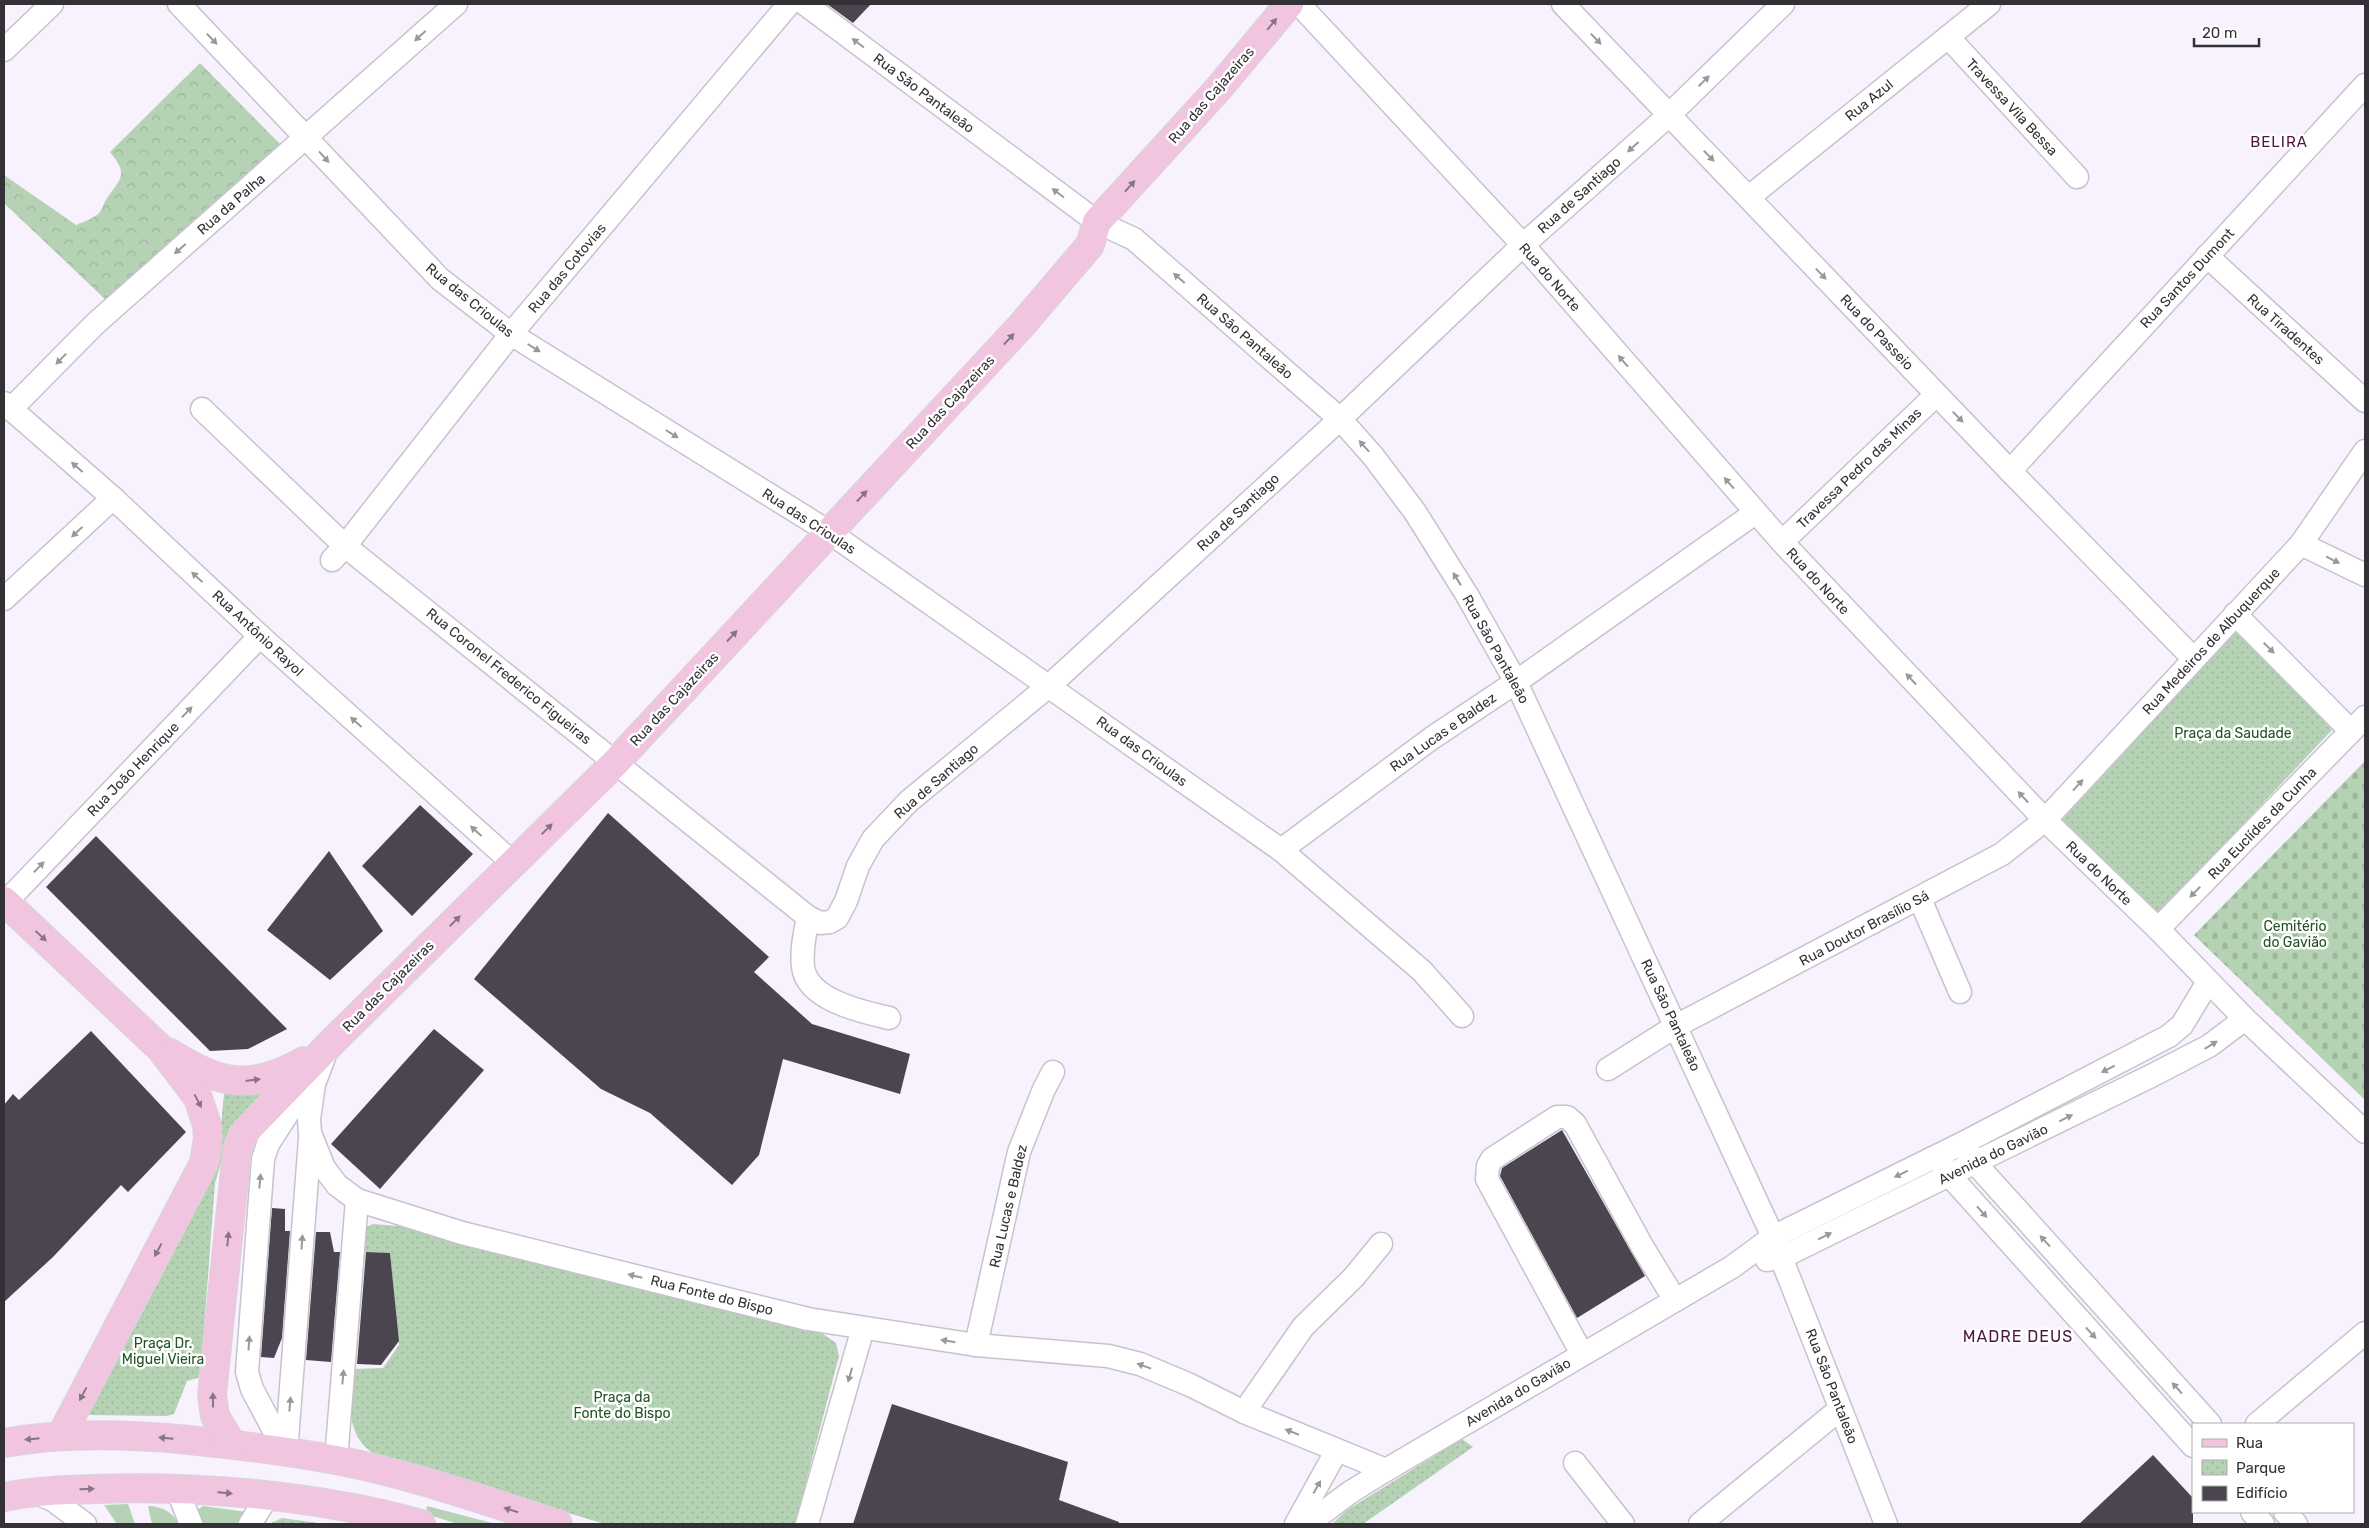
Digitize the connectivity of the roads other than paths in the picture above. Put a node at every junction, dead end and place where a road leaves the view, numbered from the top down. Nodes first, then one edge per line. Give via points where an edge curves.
1 (52, 4) edge
2 (179, 4) edge
3 (456, 4) edge
4 (789, 4) edge
5 (805, 4) edge
6 (1289, 4) edge
7 (1299, 4) edge
8 (1563, 4) edge
9 (1783, 4) edge
10 (1990, 4) edge
11 (1948, 37) junction
12 (4, 50) edge
13 (2365, 85) edge
14 (1669, 115) junction
15 (307, 138) junction
16 (2077, 177) dead end
17 (1749, 197) junction
18 (1097, 222) junction
19 (1523, 245) junction
20 (2207, 256) junction
21 (511, 334) junction
22 (1936, 394) junction
23 (2365, 401) edge
24 (8, 406) edge
25 (202, 409) dead end
26 (1340, 419) junction
27 (2365, 451) edge
28 (2010, 471) junction
29 (113, 498) junction
30 (1755, 513) junction
31 (829, 532) junction
32 (1782, 542) junction
33 (2301, 544) junction
34 (339, 553) junction
35 (2365, 575) edge
36 (4, 600) edge
37 (2235, 614) junction
38 (260, 636) junction
39 (2193, 658) junction
40 (1516, 682) junction
41 (1050, 685) junction
42 (2358, 724) edge
43 (616, 762) junction
44 (2045, 820) junction
45 (1281, 850) junction
46 (513, 863) junction
47 (1920, 899) junction
48 (5, 902) edge
49 (808, 917) junction
50 (830, 922) joint
51 (2158, 929) junction
52 (2208, 982) junction
53 (1960, 992) dead end
54 (1462, 1016) dead end
55 (889, 1018) dead end
56 (2245, 1019) junction
57 (1676, 1026) junction
58 (332, 1044) junction
59 (160, 1048) junction
60 (2138, 1054) junction
61 (1608, 1068) dead end
62 (1053, 1072) dead end
63 (2150, 1076) junction
64 (2365, 1132) edge
65 (310, 1133) junction
66 (1963, 1143) junction
67 (1938, 1156) junction
68 (1975, 1163) junction
69 (1950, 1176) junction
70 (357, 1200) junction
71 (1381, 1244) dead end
72 (1778, 1247) junction
73 (2066, 1265) junction
74 (2046, 1283) junction
75 (1675, 1300) junction
76 (863, 1328) junction
77 (2365, 1333) edge
78 (976, 1345) junction
79 (1582, 1354) junction
80 (2150, 1356) junction
81 (2129, 1374) junction
82 (1840, 1409) junction
83 (1244, 1412) junction
84 (2209, 1423) edge
85 (2258, 1423) edge
86 (61, 1436) junction
87 (4, 1443) edge
88 (232, 1444) junction
89 (2192, 1445) edge
90 (1337, 1450) junction
91 (286, 1453) junction
92 (336, 1460) junction
93 (1575, 1463) dead end
94 (1386, 1470) junction
95 (177, 1489) junction
96 (32, 1492) junction
97 (268, 1496) junction
98 (4, 1497) edge
99 (2253, 1513) edge
100 (2286, 1513) edge
101 (85, 1524) edge
102 (191, 1524) edge
103 (250, 1524) edge
104 (421, 1524) edge
105 (558, 1524) edge
106 (807, 1524) edge
107 (1296, 1524) edge
108 (1308, 1524) edge
109 (1623, 1524) edge
110 (1700, 1524) edge
111 (1886, 1524) edge
112 (2263, 1524) edge
113 (2296, 1524) edge

1 - 12 street
2 -> 15 street, Rua das Crioulas
3 -> 15 street, Rua da Palha
4 - 21 street, Rua das Cotovias
18 -> 5 street, Rua São Pantaleão
18 -> 6 main road, Rua das Cajazeiras via 1219,88
7 - 19 street, Rua do Norte
8 -> 14 street, Rua do Passeio
14 -> 9 street, Rua de Santiago
10 - 11 street, Rua Azul
11 - 16 street, Travessa Vila Bessa
11 - 17 street, Rua Azul
13 - 20 street, Rua Santos Dumont
14 -> 17 street, Rua do Passeio
14 -> 19 street, Rua de Santiago
15 -> 21 street, Rua das Crioulas via 440,279
15 -> 24 street, Rua da Palha via 95,324
17 -> 22 street, Rua do Passeio
26 -> 18 street, Rua São Pantaleão via 1134,239
31 -> 18 main road, Rua das Cajazeiras via 1021,326 1090,245
19 - 26 street, Rua de Santiago
30 -> 19 street, Rua do Norte
20 - 23 street, Rua Tiradentes
20 - 28 street, Rua Santos Dumont
21 -> 31 street, Rua das Crioulas
21 - 34 street, Rua das Cotovias
22 -> 28 street, Rua do Passeio
22 - 32 street, Travessa Pedro das Minas
29 -> 24 street, Rua Antônio Rayol
25 - 34 street, Rua Coronel Frederico Figueiras
40 -> 26 street, Rua São Pantaleão via 1468,595 1415,512
26 - 41 street, Rua de Santiago
27 - 33 street, Rua Medeiros de Albuquerque
28 - 39 street, Rua do Passeio
29 -> 36 street
38 -> 29 street, Rua Antônio Rayol
30 - 32 street, Rua do Norte
30 - 40 street, Rua Lucas e Baldez
31 - 41 street, Rua das Crioulas
43 -> 31 main road, Rua das Cajazeiras
44 -> 32 street, Rua do Norte
33 -> 35 street
33 - 37 street, Rua Medeiros de Albuquerque
34 - 43 street, Rua Coronel Frederico Figueiras
37 - 39 street, Rua Medeiros de Albuquerque
37 -> 42 street
46 -> 38 street, Rua Antônio Rayol
48 -> 38 street, Rua João Henrique
44 -> 39 street, Rua Medeiros de Albuquerque
40 - 45 street, Rua Lucas e Baldez via 1432,738
40 - 57 street, Rua São Pantaleão
41 - 45 street, Rua das Crioulas
41 - 50 street, Rua de Santiago via 909,800 873,839 858,866 846,901 837,918
42 -> 51 street, Rua Euclídes da Cunha
46 -> 43 main road, Rua das Cajazeiras
43 - 49 street, Rua Coronel Frederico Figueiras
44 - 47 street, Rua Doutor Brasílio Sá via 2002,854
44 - 51 street, Rua do Norte
45 - 54 street, Rua das Crioulas via 1422,972
58 -> 46 main road, Rua das Cajazeiras
47 - 53 street
47 - 57 street, Rua Doutor Brasílio Sá
48 -> 59 main road
49 - 50 street, Rua Coronel Frederico Figueiras via 820,923
49 - 55 street via 802,945 803,969 811,983 826,996 854,1010
51 - 52 street, Rua do Norte
52 - 56 street, Rua do Norte
52 - 60 street, Avenida do Gavião via 2182,1025 2170,1036
63 -> 56 street, Avenida do Gavião via 2209,1046
56 - 64 street, Rua do Norte
57 - 61 street
57 - 72 street, Rua São Pantaleão
59 -> 58 main road via 221,1079 248,1081 292,1068
58 - 65 street, Rua Fonte do Bispo via 311,1100
88 -> 58 main road, Rua das Cajazeiras via 215,1416 212,1395 237,1150 248,1128
91 -> 58 street via 252,1389 247,1372 260,1176 268,1144
59 -> 86 main road via 203,1110 207,1125 204,1163
60 - 63 street
60 -> 66 street, Avenida do Gavião
62 - 78 street, Rua Lucas e Baldez via 1019,1152
68 -> 63 street, Avenida do Gavião
65 - 70 street, Rua Fonte do Bispo via 324,1168 337,1185
91 -> 65 street
66 - 67 street, Avenida do Gavião
66 - 68 street
67 - 69 street
67 -> 72 street, Avenida do Gavião
68 - 69 street, Avenida do Gavião
73 -> 68 street
72 -> 69 street, Avenida do Gavião
69 -> 74 street
76 -> 70 street, Rua Fonte do Bispo via 808,1319 462,1233
92 -> 70 street
71 - 83 street via 1354,1277 1303,1327
72 - 75 street, Avenida do Gavião via 1732,1267
72 - 82 street, Rua São Pantaleão
73 - 74 street
73 - 80 street
74 -> 81 street
75 - 79 street, Avenida do Gavião
75 - 79 street via 1575,1124 1567,1118 1557,1117 1492,1159 1487,1179
78 -> 76 street, Rua Fonte do Bispo
76 -> 106 street
77 - 85 street
83 -> 78 street, Rua Fonte do Bispo via 1190,1385 1132,1362 1108,1356
79 - 94 street, Avenida do Gavião
80 - 81 street
84 -> 80 street
81 - 89 street
82 - 110 street
82 - 111 street, Rua São Pantaleão
90 -> 83 street, Rua Fonte do Bispo
86 -> 87 main road
88 -> 86 main road via 140,1435
88 - 91 main road
90 - 94 street, Rua Fonte do Bispo
107 -> 90 street
91 - 92 main road
105 -> 92 main road via 422,1482
93 - 109 street
94 - 108 street, Avenida do Gavião via 1349,1492
96 -> 95 main road
95 -> 97 main road
95 - 102 street
96 - 98 main road
96 - 101 street via 54,1500
97 - 103 street
97 - 104 main road
99 - 112 street
100 - 113 street

